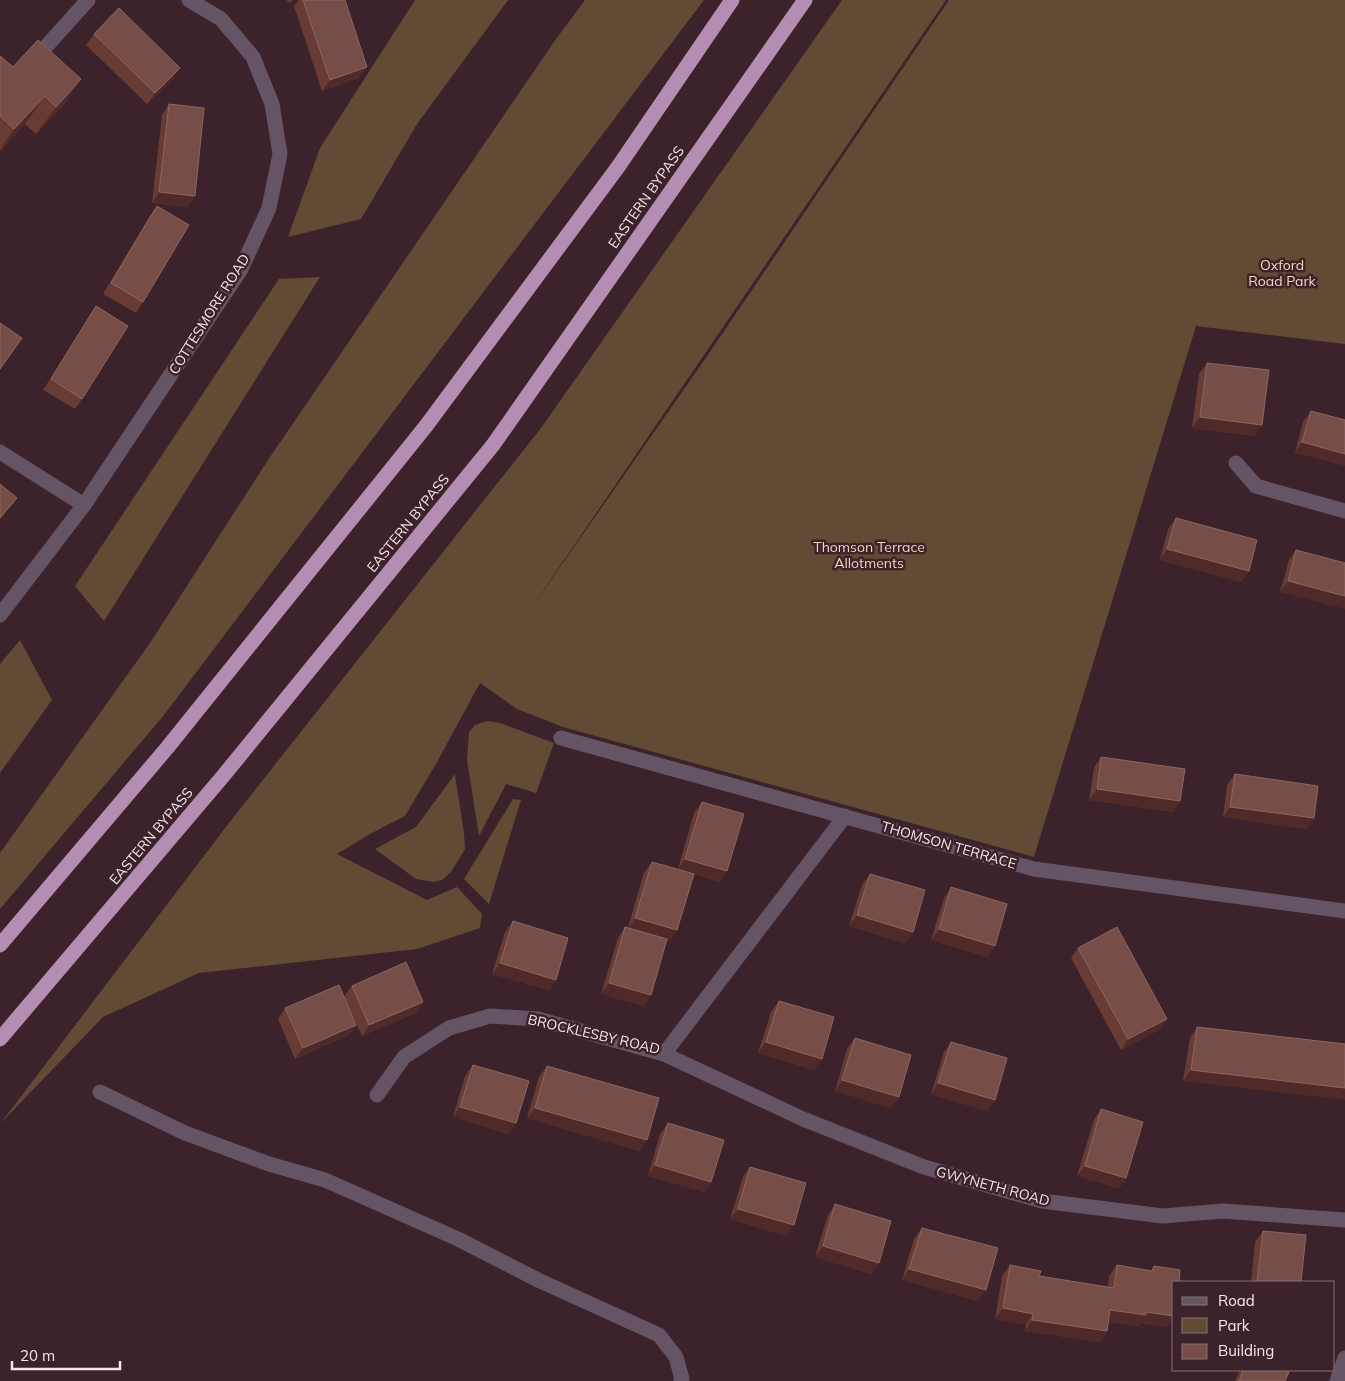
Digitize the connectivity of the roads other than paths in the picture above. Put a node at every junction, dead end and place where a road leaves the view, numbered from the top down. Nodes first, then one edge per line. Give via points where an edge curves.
1 (88, 0) edge
2 (189, 0) edge
3 (732, 0) edge
4 (805, 0) edge
5 (34, 60) edge
6 (0, 452) edge
7 (1236, 463) dead end
8 (84, 506) junction
9 (1345, 511) edge
10 (0, 614) edge
11 (560, 738) dead end
12 (845, 816) junction
13 (1345, 911) edge
14 (0, 945) edge
15 (0, 1039) edge
16 (664, 1054) junction
17 (100, 1092) dead end
18 (377, 1095) dead end
19 (1345, 1220) edge
20 (1345, 1358) edge
21 (681, 1381) edge
22 (1337, 1381) edge

1 - 5 street
2 - 8 street, COTTESMORE ROAD via 221,19 253,57 272,104 280,154 270,208 241,269
3 - 14 highway via 618,167 426,426 167,748
4 - 15 highway, EASTERN BYPASS via 492,445 224,774
6 - 8 street
7 - 9 street via 1256,486
8 - 10 street, COTTESMORE ROAD
11 - 12 street, THOMSON TERRACE
12 - 13 street, THOMSON TERRACE via 1034,869
12 - 16 street, BROCKLESBY ROAD
16 - 18 street, BROCKLESBY ROAD via 538,1019 490,1016 449,1028 404,1057
16 - 19 street, GWYNETH ROAD via 803,1120 924,1167 1042,1201 1163,1216 1223,1211
17 - 21 street via 185,1133 269,1164 325,1180 659,1335 676,1357
20 - 22 street

